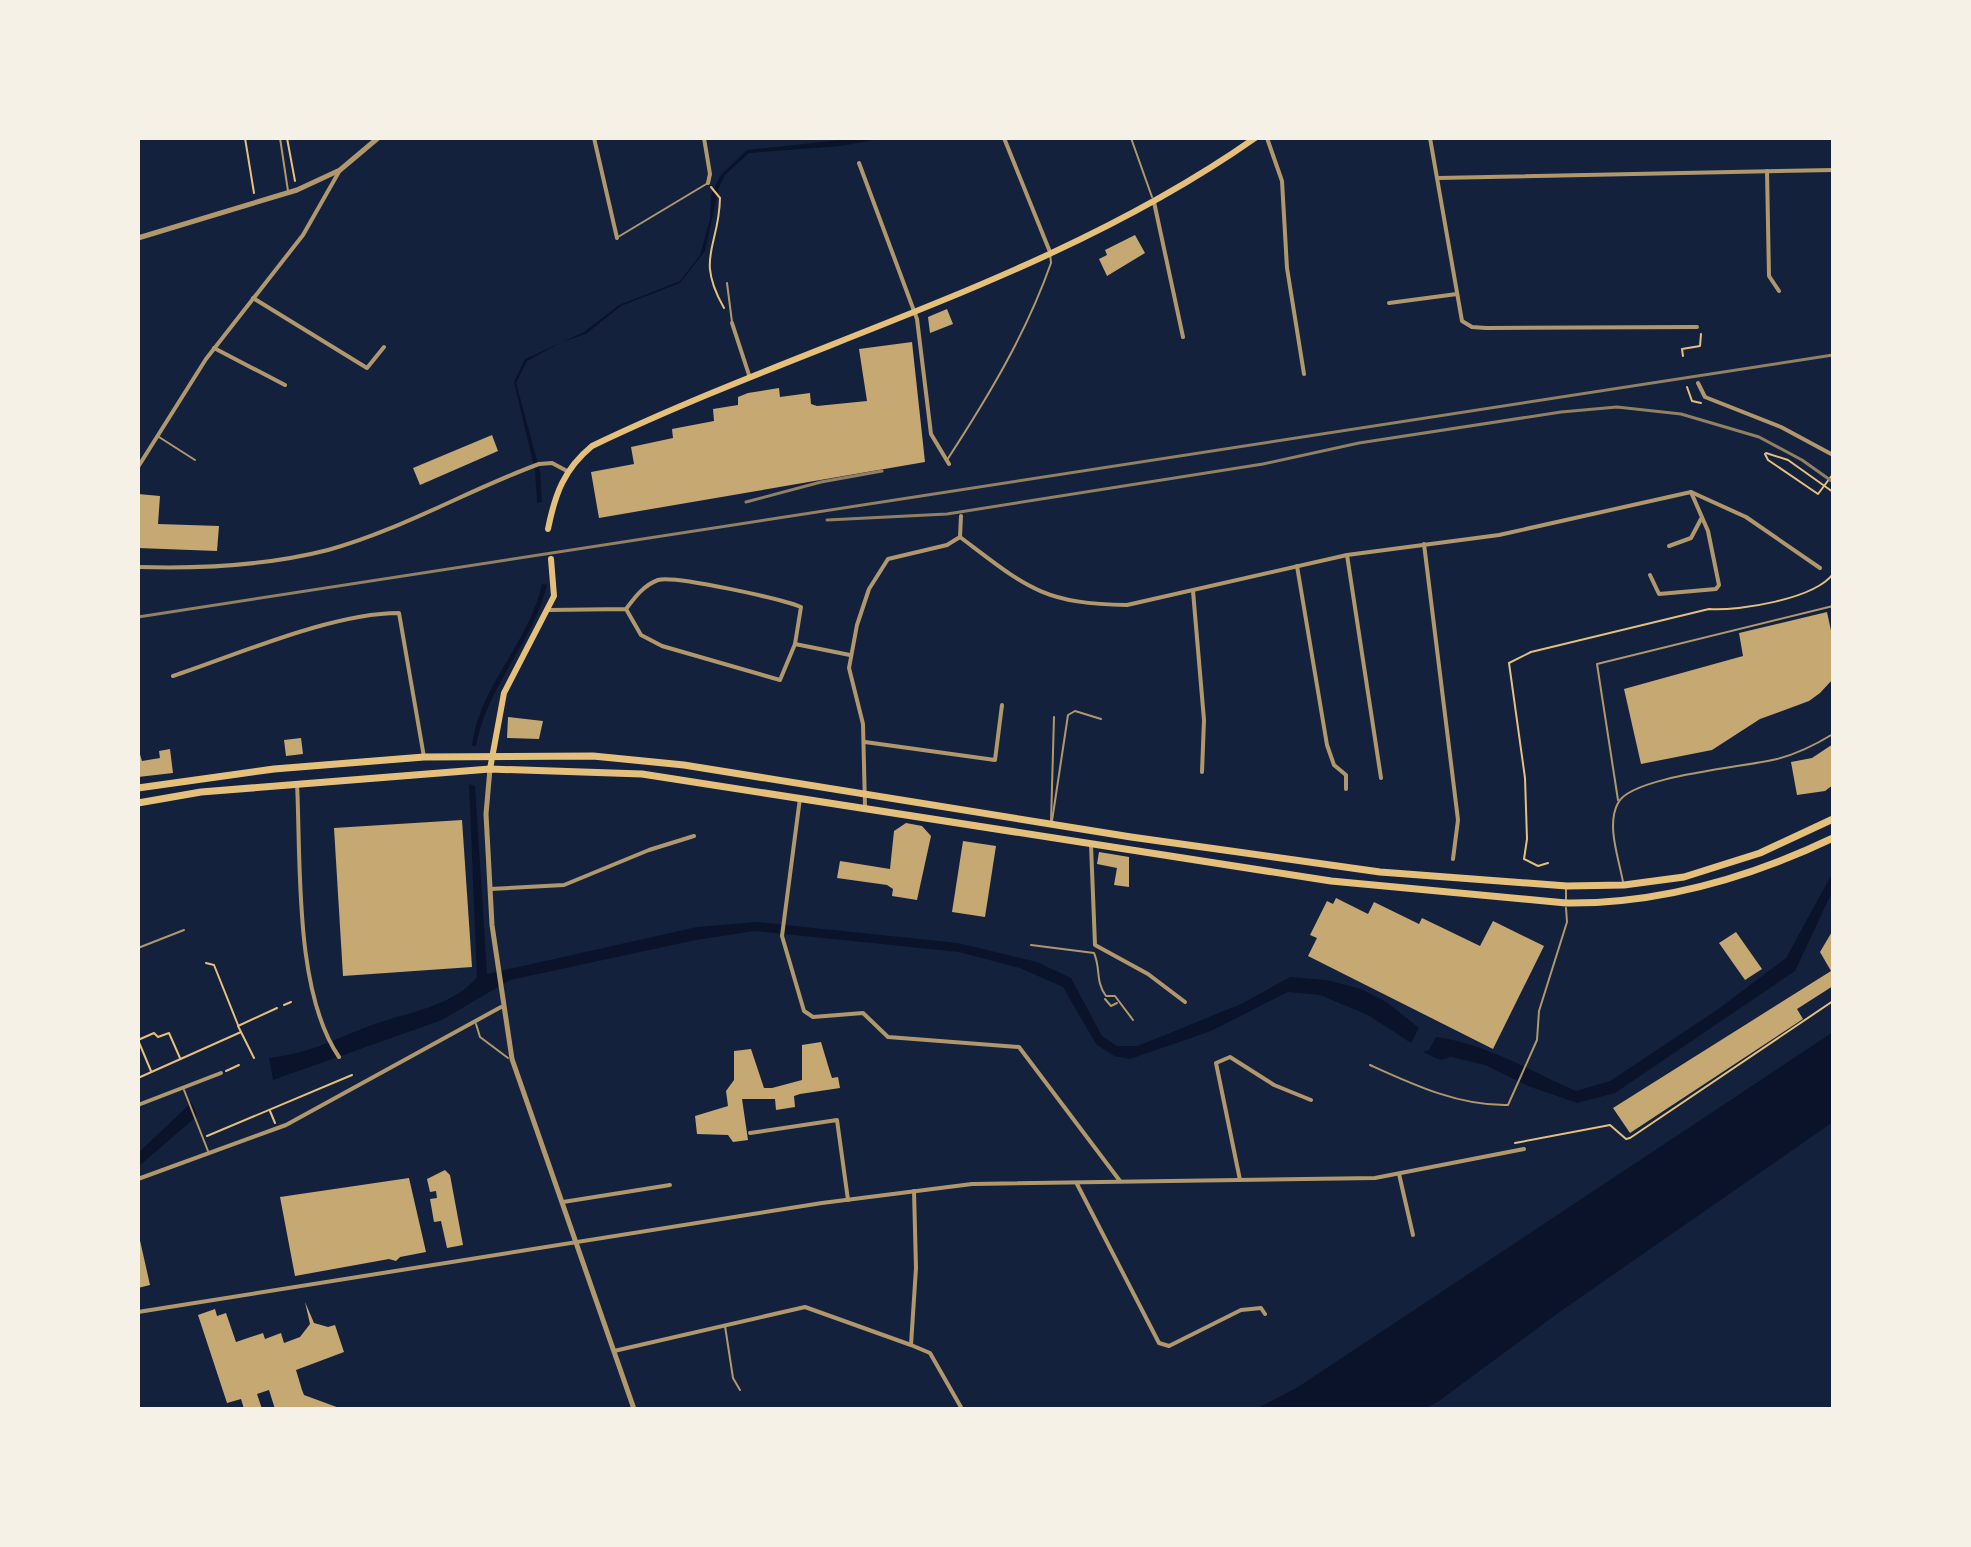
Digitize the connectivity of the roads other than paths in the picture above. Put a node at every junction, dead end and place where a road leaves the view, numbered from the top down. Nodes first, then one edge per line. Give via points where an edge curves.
1 (280, 138) edge
2 (378, 138) edge
3 (594, 138) edge
4 (704, 138) edge
5 (1014, 138) edge
6 (1131, 138) edge
7 (1255, 138) edge
8 (1267, 138) edge
9 (1430, 138) edge
10 (1005, 140) edge
11 (859, 163) dead end
12 (340, 170) junction
13 (1833, 170) edge
14 (1767, 171) junction
15 (1438, 178) junction
16 (709, 185) joint
17 (289, 193) junction
18 (1154, 202) junction
19 (138, 238) edge
20 (617, 238) joint
21 (1050, 252) junction
22 (727, 283) dead end
23 (1779, 291) dead end
24 (1457, 294) junction
25 (253, 298) junction
26 (1389, 303) dead end
27 (914, 311) junction
28 (732, 323) joint
29 (1697, 327) road end
30 (1183, 337) dead end
31 (384, 347) dead end
32 (214, 348) junction
33 (1304, 374) dead end
34 (750, 379) junction
35 (1698, 383) dead end
36 (285, 385) dead end
37 (158, 436) junction
38 (1833, 455) edge
39 (195, 460) dead end
40 (948, 462) joint
41 (138, 467) edge
42 (567, 471) junction
43 (1691, 492) junction
44 (961, 516) dead end
45 (1701, 519) junction
46 (548, 529) dead end
47 (960, 537) junction
48 (1424, 544) junction
49 (1669, 546) dead end
50 (1347, 555) junction
51 (551, 559) dead end
52 (1297, 566) junction
53 (138, 567) edge
54 (1820, 568) dead end
55 (1650, 575) dead end
56 (1193, 591) junction
57 (1833, 606) edge
58 (626, 609) junction
59 (549, 610) junction
60 (795, 644) junction
61 (850, 655) junction
62 (173, 676) dead end
63 (1002, 705) dead end
64 (1054, 717) dead end
65 (1101, 719) dead end
66 (1833, 734) edge
67 (865, 742) junction
68 (491, 755) junction
69 (424, 757) junction
70 (490, 769) junction
71 (1202, 772) dead end
72 (1381, 778) dead end
73 (297, 783) junction
74 (138, 788) edge
75 (1346, 789) dead end
76 (866, 793) junction
77 (801, 798) junction
78 (1618, 800) junction
79 (138, 803) edge
80 (865, 806) junction
81 (1833, 819) edge
82 (1051, 823) junction
83 (694, 836) dead end
84 (1050, 836) junction
85 (1833, 838) edge
86 (1091, 843) junction
87 (1453, 859) dead end
88 (1624, 885) junction
89 (1567, 886) junction
90 (489, 889) junction
91 (1566, 903) junction
92 (176, 927) dead end
93 (184, 930) dead end
94 (176, 933) junction
95 (1031, 945) dead end
96 (1095, 945) junction
97 (138, 948) edge
98 (1094, 953) junction
99 (1106, 996) junction
100 (1118, 1002) junction
101 (1185, 1002) dead end
102 (501, 1007) junction
103 (476, 1019) junction
104 (1133, 1020) dead end
105 (339, 1057) dead end
106 (512, 1059) junction
107 (1370, 1065) dead end
108 (221, 1073) road end
109 (184, 1089) junction
110 (1311, 1100) dead end
111 (138, 1105) edge
112 (750, 1133) dead end
113 (1524, 1149) dead end
114 (208, 1151) junction
115 (1399, 1174) junction
116 (138, 1179) edge
117 (1240, 1180) junction
118 (1120, 1181) junction
119 (1077, 1183) junction
120 (670, 1185) dead end
121 (914, 1191) junction
122 (848, 1200) junction
123 (563, 1202) junction
124 (1413, 1235) dead end
125 (577, 1243) junction
126 (138, 1312) edge
127 (1265, 1314) dead end
128 (725, 1325) junction
129 (911, 1345) junction
130 (614, 1351) junction
131 (740, 1390) dead end
132 (634, 1409) edge
133 (962, 1409) edge

1 - 17 lane
2 - 12 street
3 - 20 street
4 - 16 street
5 - 10 lane
6 - 18 lane
7 - 18 main road
8 - 33 street via 1282,181 1287,268
9 - 15 street
10 - 21 street
11 - 27 street
12 - 17 street
12 - 25 street via 303,235
13 - 14 street
14 - 15 street
14 - 23 street via 1769,276
15 - 24 street
16 - 20 lane
17 - 19 street
18 - 21 main road
18 - 30 street
21 - 27 main road
21 - 40 lane via 1051,263 1030,319
22 - 28 lane
24 - 26 street
24 - 29 street via 1462,321 1472,327
25 - 31 street via 367,368
25 - 32 street
27 - 34 main road
27 - 40 street via 931,434
28 - 34 street
32 - 36 street
32 - 37 street
34 - 42 main road via 592,446
35 - 38 street via 1705,397 1781,427
37 - 39 lane
37 - 41 street
42 - 46 main road
42 - 53 street via 552,463 539,464 330,549 240,566
43 - 45 street
43 - 48 street via 1499,535
43 - 54 street via 1746,517
44 - 47 street
45 - 49 street via 1691,538
45 - 55 street via 1718,587 1693,594 1659,594
47 - 56 street via 1045,596 1089,605 1127,605
47 - 61 street via 888,559 869,589
48 - 50 street
48 - 87 street via 1458,820
50 - 52 street
50 - 72 street
51 - 59 main road via 555,583
52 - 56 street
52 - 75 street via 1327,745 1334,765 1346,775
56 - 71 street via 1204,720
57 - 78 lane via 1597,664
58 - 59 street
58 - 60 street via 641,635 662,646 780,680
58 - 60 street via 642,589 661,579 749,593 801,607
59 - 68 main road via 504,693
60 - 61 street
61 - 67 street
62 - 69 street via 322,627 399,613
63 - 67 street via 995,760
64 - 82 lane
65 - 82 lane via 1075,711 1068,715
66 - 78 lane via 1779,759 1650,784
67 - 76 street
68 - 69 main road
68 - 70 main road
68 - 76 main road via 640,760
69 - 74 main road via 274,769
70 - 73 main road
70 - 77 main road via 642,774
70 - 90 street
73 - 79 main road
73 - 105 street via 307,977 328,1041
76 - 80 street
76 - 82 main road
77 - 80 main road
77 - 118 street via 782,936 798,998 809,1015 863,1013 888,1037 1019,1047
78 - 88 lane via 1614,826
80 - 84 main road
81 - 88 main road via 1723,867
82 - 84 lane
82 - 89 main road via 1380,872
83 - 90 street via 564,885
84 - 86 main road
85 - 91 main road via 1726,881 1681,892
86 - 91 main road via 1378,887
86 - 96 street
88 - 89 main road
89 - 91 lane
90 - 102 street
91 - 107 lane via 1567,922 1539,1011 1537,1040 1508,1105 1426,1090
92 - 94 lane
93 - 94 lane
94 - 97 lane
95 - 98 lane
96 - 98 street
96 - 101 street
98 - 99 lane via 1097,984
99 - 100 lane via 1115,996
99 - 100 lane via 1106,1004
100 - 104 lane
102 - 103 street
102 - 106 street
103 - 106 lane via 480,1037
103 - 114 street via 276,1128
106 - 123 street
108 - 109 street
109 - 111 street
109 - 114 lane
110 - 117 street via 1274,1085 1230,1057 1216,1063
112 - 122 street via 837,1120
113 - 115 street
114 - 116 street
115 - 117 street
115 - 124 street
117 - 118 street
118 - 119 street
119 - 121 street via 972,1184
119 - 127 street via 1159,1343 1169,1346 1241,1310 1261,1308
120 - 123 street
121 - 122 street
121 - 129 street
122 - 125 street
123 - 125 street
125 - 126 street
125 - 130 street
128 - 129 street via 805,1307
128 - 130 street
128 - 131 lane via 733,1378
129 - 133 street via 930,1353
130 - 132 street

